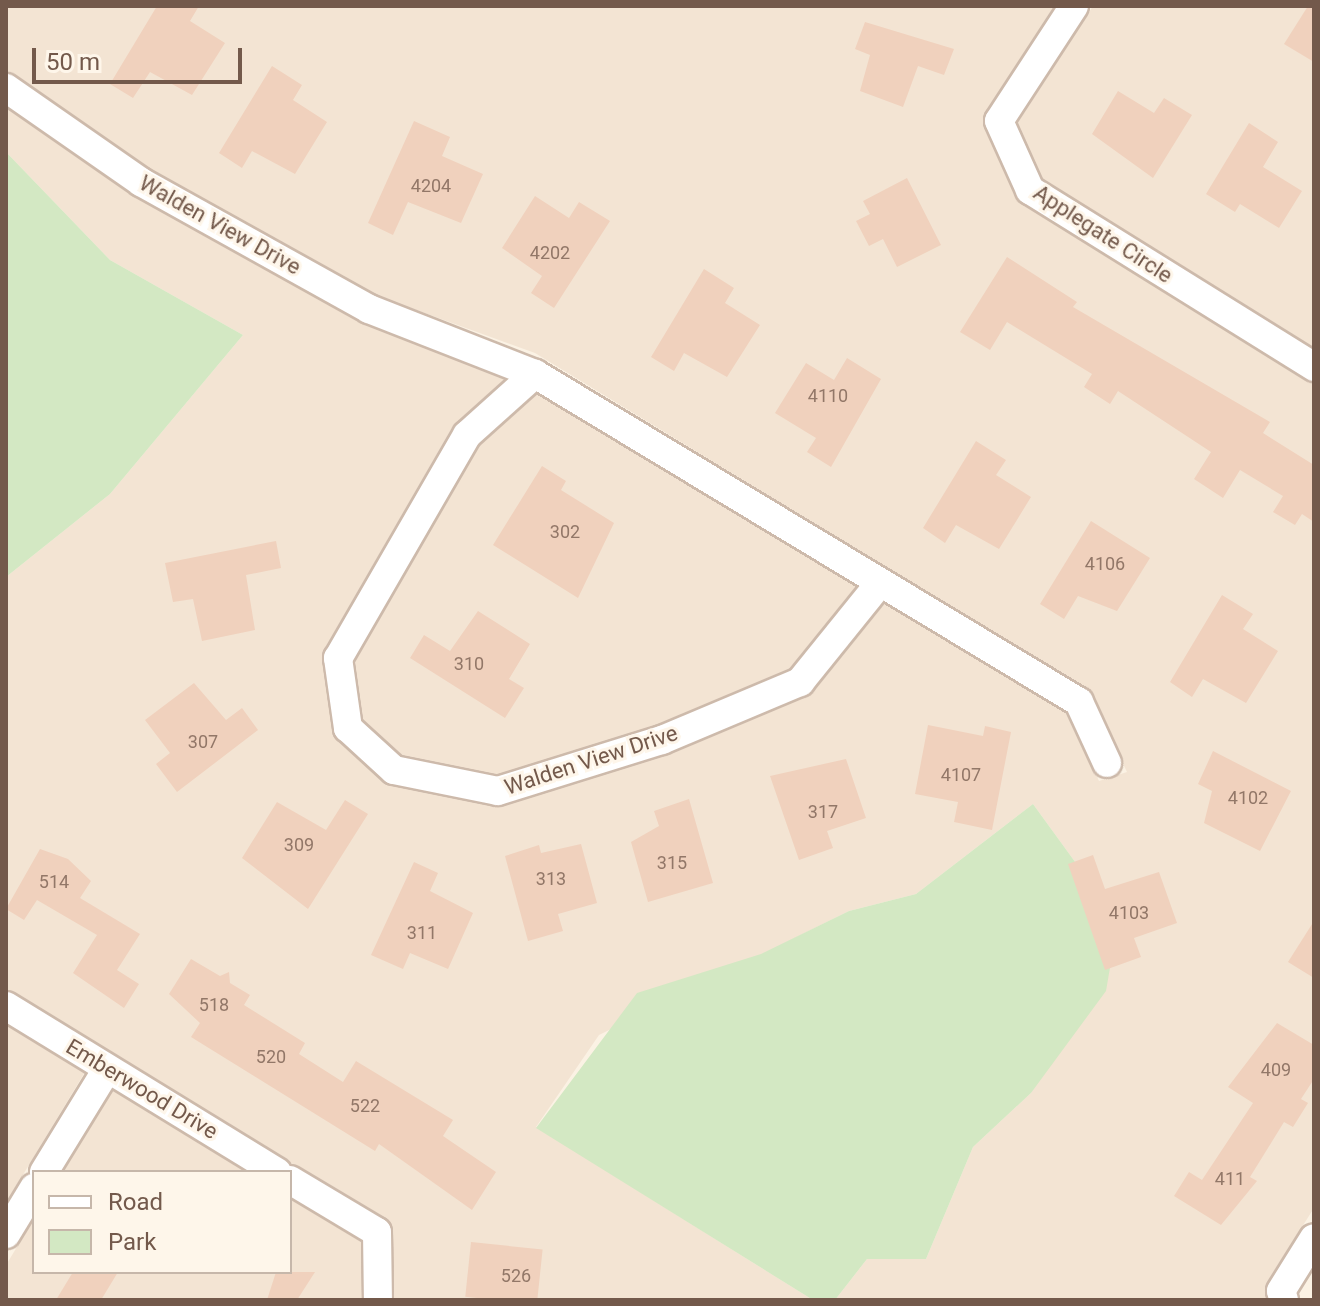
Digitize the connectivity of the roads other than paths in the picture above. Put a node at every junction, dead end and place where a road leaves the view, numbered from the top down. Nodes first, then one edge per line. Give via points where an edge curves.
1 (1074, 6) edge
2 (6, 88) edge
3 (1314, 367) edge
4 (535, 374) junction
5 (880, 583) junction
6 (1107, 763) dead end
7 (6, 1006) edge
8 (107, 1069) junction
9 (45, 1170) edge
10 (274, 1170) edge
11 (292, 1181) edge
12 (32, 1191) edge
13 (6, 1234) edge
14 (1314, 1238) edge
15 (378, 1300) edge
16 (1284, 1300) edge

1 - 3 street, Applegate Circle via 999,121 1030,190
2 - 4 street, Walden View Drive via 141,182 369,309
4 - 5 street, Walden View Drive
4 - 5 street, Walden View Drive via 467,435 338,658 348,728 394,770 498,791 662,740 800,682
5 - 6 street, Walden View Drive via 1079,702
7 - 8 street, Emberwood Drive
8 - 9 street
8 - 10 street, Emberwood Drive
11 - 15 street via 377,1232
12 - 13 street
14 - 16 street via 1281,1291

